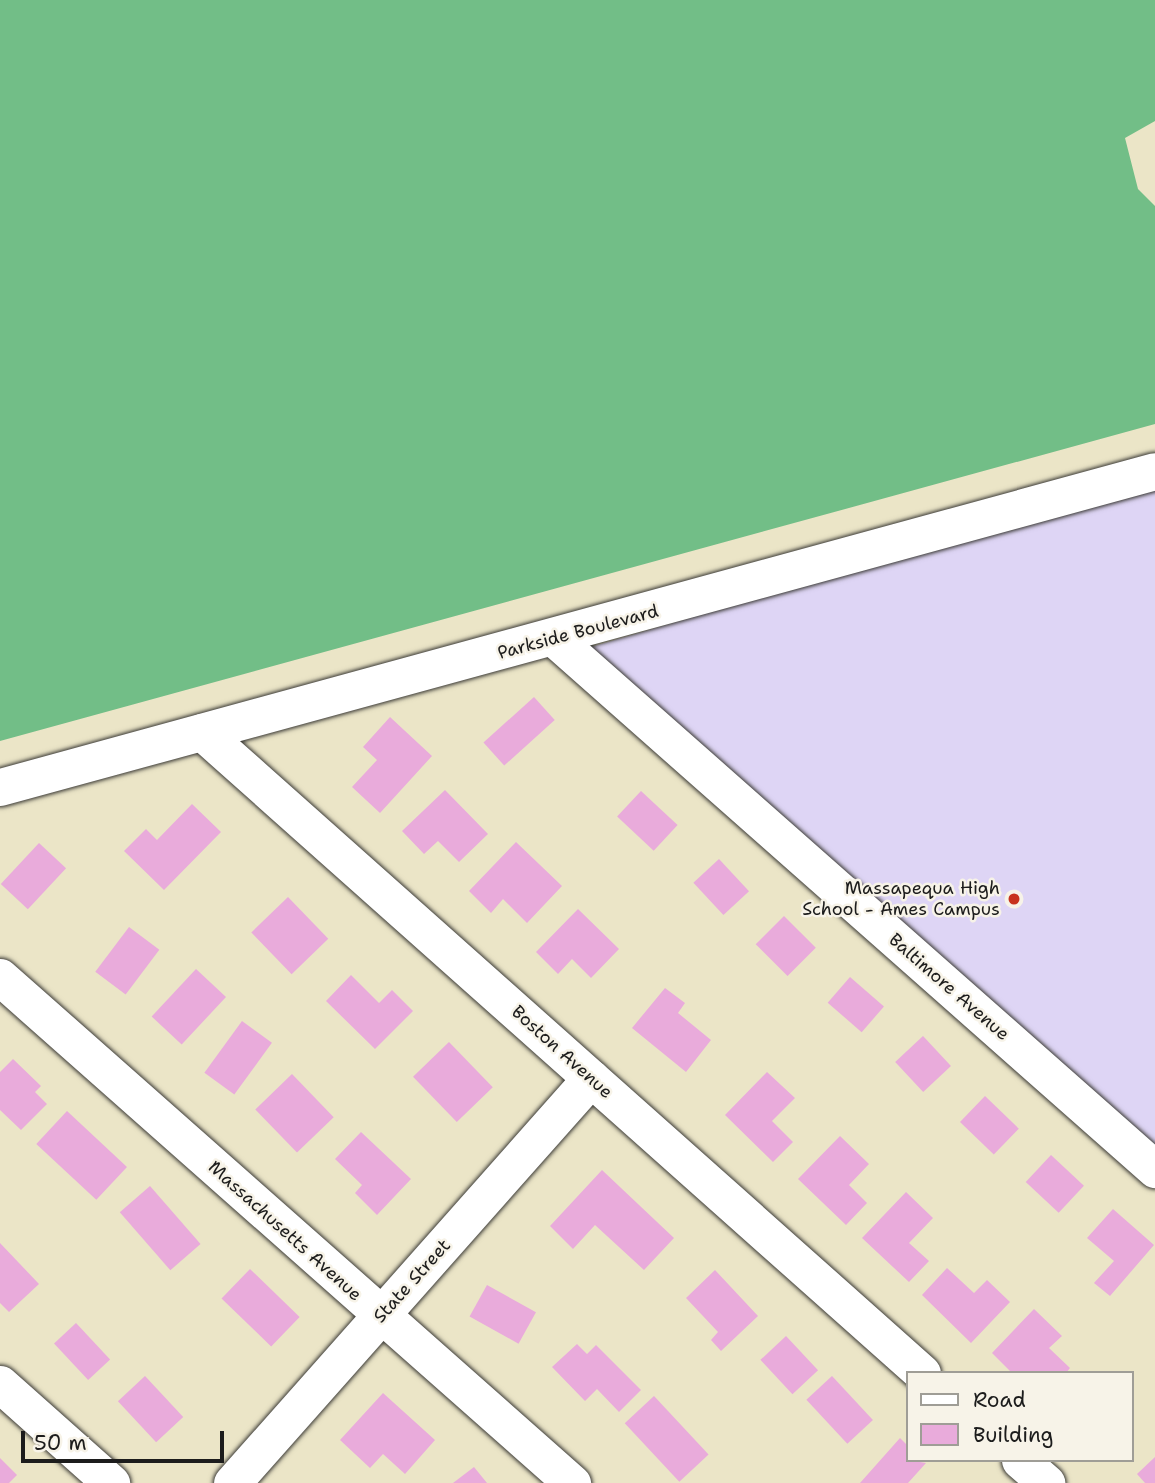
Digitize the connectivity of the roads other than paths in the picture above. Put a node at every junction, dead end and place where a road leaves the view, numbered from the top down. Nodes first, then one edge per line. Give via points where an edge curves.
1 (1155, 471) edge
2 (555, 639) junction
3 (202, 732) junction
4 (0, 787) edge
5 (0, 977) edge
6 (592, 1078) junction
7 (1155, 1169) edge
8 (380, 1316) junction
9 (920, 1371) edge
10 (0, 1384) edge
11 (1022, 1462) edge
12 (111, 1483) edge
13 (232, 1483) edge
14 (572, 1483) edge
15 (1046, 1483) edge

1 - 2 street, Parkside Boulevard
2 - 3 street, Parkside Boulevard
2 - 7 street, Baltimore Avenue
3 - 4 street, Parkside Boulevard
3 - 6 street, Boston Avenue
5 - 8 street, Massachusetts Avenue
6 - 8 street, State Street
6 - 9 street, Boston Avenue
8 - 13 street, State Street
8 - 14 street, Massachusetts Avenue
10 - 12 street
11 - 15 street

